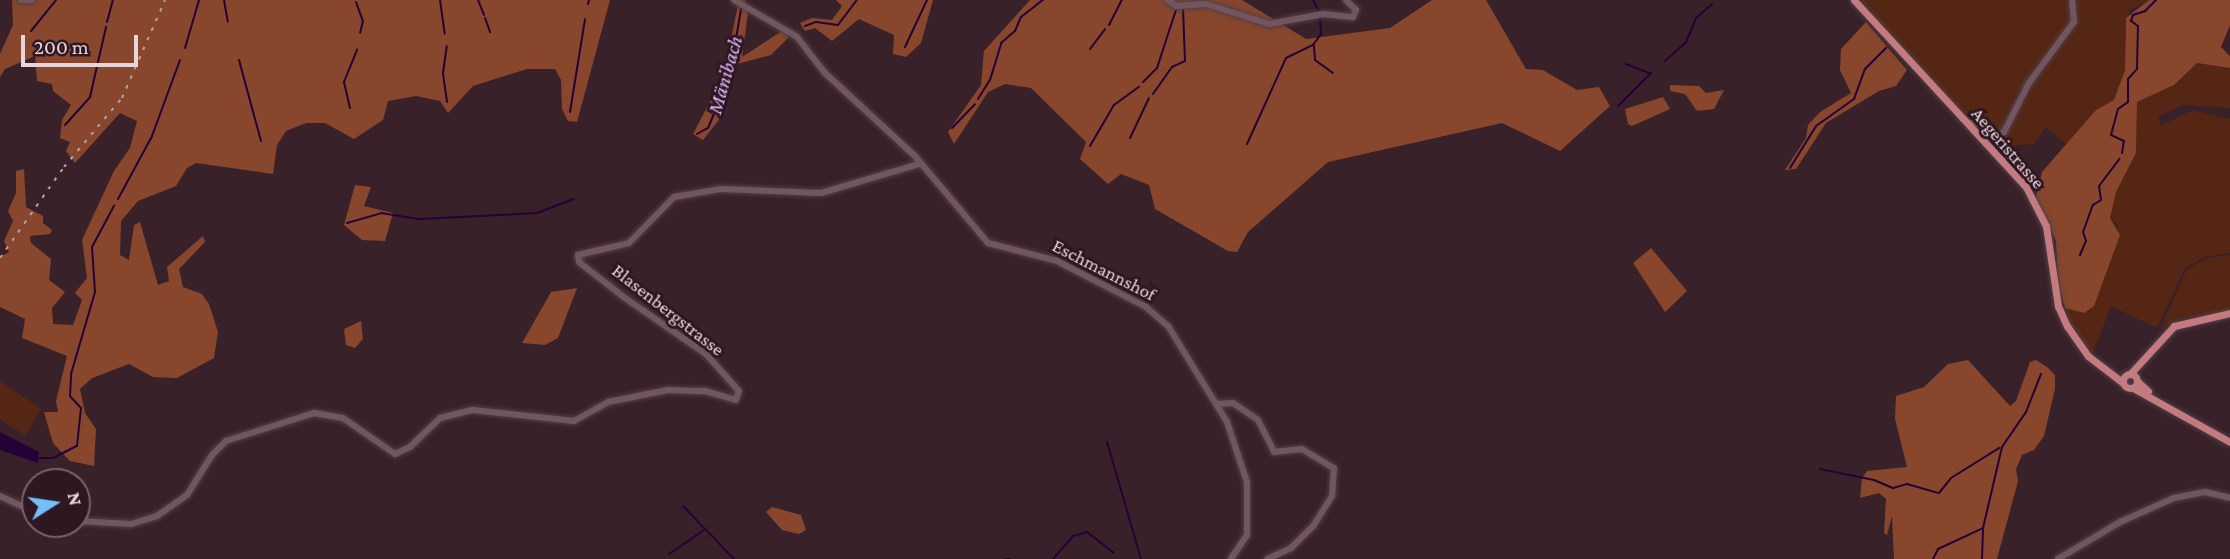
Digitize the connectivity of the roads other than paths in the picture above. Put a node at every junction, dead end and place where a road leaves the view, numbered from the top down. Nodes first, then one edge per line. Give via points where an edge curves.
1 (22, 0) edge
2 (32, 0) edge
3 (734, 0) edge
4 (1168, 0) edge
5 (1346, 0) edge
6 (1854, 0) edge
7 (2072, 0) edge
8 (1968, 124) junction
9 (919, 164) junction
10 (2230, 313) edge
11 (2071, 334) junction
12 (2133, 379) junction
13 (2122, 382) junction
14 (1217, 404) junction
15 (2230, 442) edge
16 (0, 496) edge
17 (2230, 498) edge
18 (21, 506) edge
19 (91, 522) edge
20 (1231, 559) edge
21 (1268, 559) edge
22 (2058, 559) edge

1 - 2 street
3 - 9 street via 791,31 817,65 892,132
4 - 5 street via 1177,6 1206,4 1269,24 1323,14 1353,17 1356,10
6 - 8 main road, Aegeristrasse
7 - 8 street via 2074,22 2029,83 2004,132 1994,136 1975,122
8 - 11 main road, Aegeristrasse via 2018,177 2040,212 2049,239 2058,306
9 - 14 street, Eschmannshof via 988,243 1058,261 1146,307 1168,326
9 - 19 street, Blasenbergstrasse via 821,193 721,189 674,197 629,243 578,255 579,262 625,298 706,354 738,391 736,400 705,390 668,390 608,402 574,421 473,410 440,418 396,454 343,418 314,413 226,441 212,454 187,495 157,516 131,524
10 - 12 main road via 2174,326 2144,358
11 - 12 main road, Aegeristrasse via 2101,363
11 - 13 main road, Aegeristrasse via 2091,359
12 - 13 main road
12 - 13 main road, Aegeristrasse
12 - 15 main road, Aegeristrasse
14 - 20 street, Eschmannshof via 1241,460 1250,501 1247,535
14 - 21 street via 1233,403 1258,420 1274,452 1302,449 1334,468 1332,496 1313,526 1291,548
16 - 18 street
17 - 22 street via 2200,492 2174,498 2120,522

